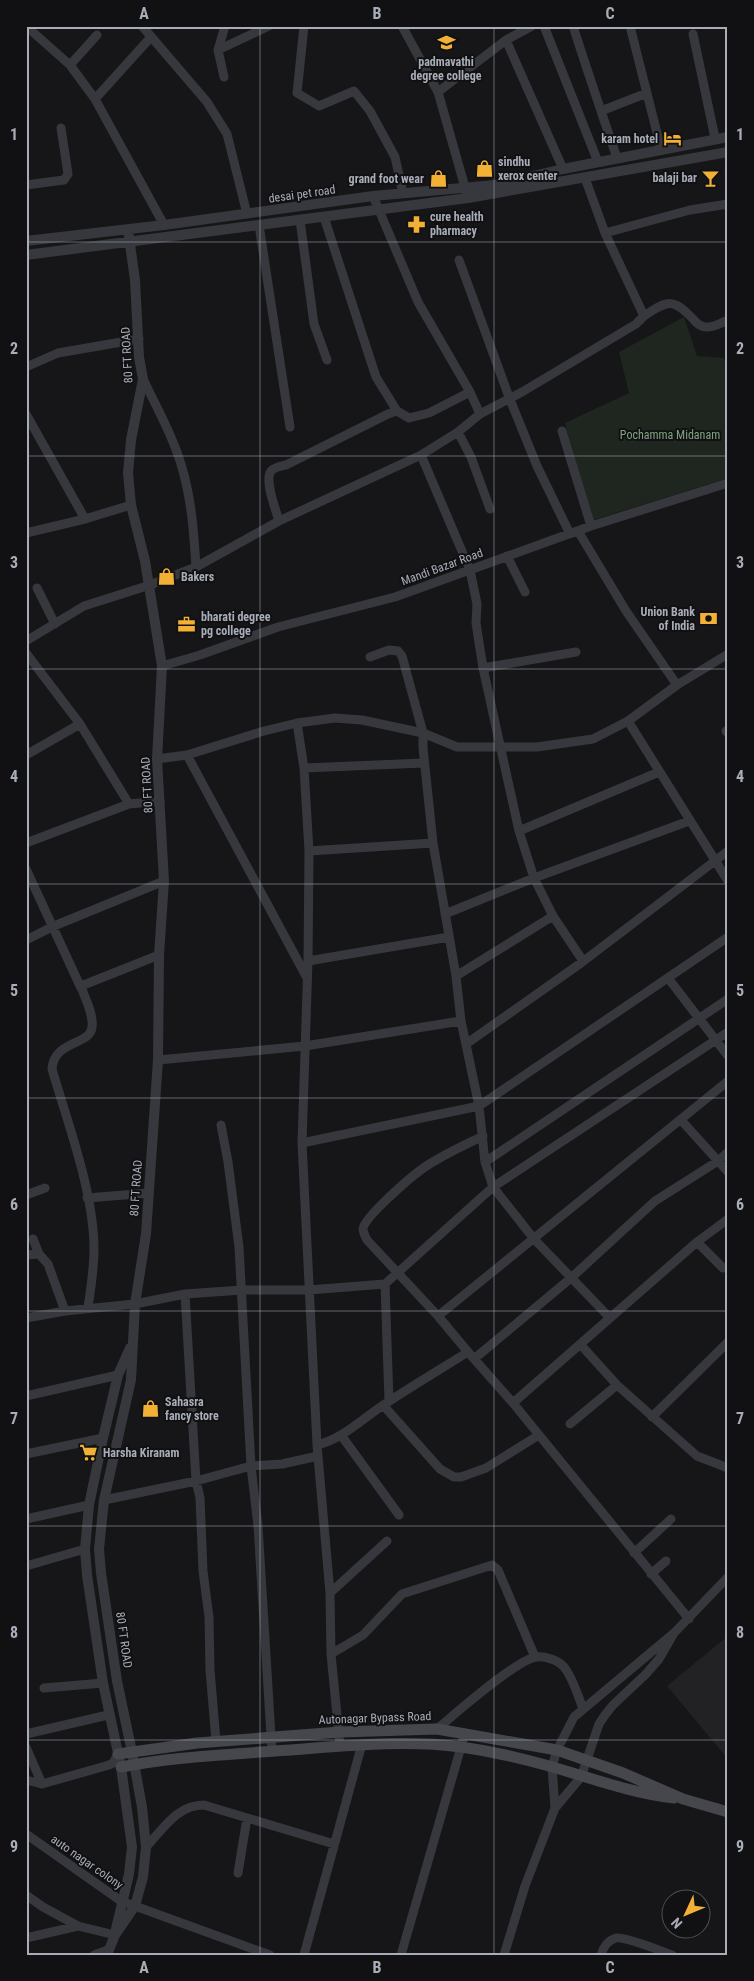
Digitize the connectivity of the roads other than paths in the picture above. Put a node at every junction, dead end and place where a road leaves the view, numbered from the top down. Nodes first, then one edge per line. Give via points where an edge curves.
1 (26, 26) edge
2 (142, 26) edge
3 (225, 26) edge
4 (269, 26) edge
5 (304, 26) edge
6 (402, 26) edge
7 (532, 26) edge
8 (544, 26) edge
9 (573, 26) edge
10 (630, 26) edge
11 (693, 34) dead end
12 (96, 35) dead end
13 (151, 37) junction
14 (506, 40) junction
15 (218, 50) junction
16 (70, 65) junction
17 (224, 77) dead end
18 (438, 92) junction
19 (647, 93) junction
20 (95, 100) junction
21 (601, 111) junction
22 (61, 128) dead end
23 (728, 137) edge
24 (715, 138) junction
25 (661, 149) junction
26 (728, 152) edge
27 (617, 158) junction
28 (598, 162) junction
29 (563, 169) junction
30 (585, 178) junction
31 (26, 185) edge
32 (403, 193) junction
33 (466, 193) junction
34 (373, 196) junction
35 (728, 204) edge
36 (378, 210) junction
37 (247, 214) junction
38 (324, 217) junction
39 (300, 220) junction
40 (164, 225) junction
41 (259, 225) junction
42 (128, 230) junction
43 (605, 233) junction
44 (26, 241) edge
45 (130, 242) junction
46 (26, 255) edge
47 (459, 260) dead end
48 (644, 316) junction
49 (728, 320) edge
50 (139, 340) junction
51 (327, 360) dead end
52 (26, 367) edge
53 (143, 379) junction
54 (470, 392) junction
55 (509, 397) junction
56 (397, 411) junction
57 (26, 414) edge
58 (480, 414) junction
59 (290, 427) dead end
60 (562, 431) dead end
61 (458, 432) junction
62 (421, 455) junction
63 (728, 483) edge
64 (131, 505) junction
65 (490, 509) dead end
66 (85, 519) junction
67 (280, 521) junction
68 (591, 526) junction
69 (26, 533) edge
70 (574, 533) junction
71 (508, 556) junction
72 (196, 567) junction
73 (470, 570) junction
74 (150, 585) junction
75 (37, 588) dead end
76 (525, 592) dead end
77 (54, 624) junction
78 (26, 641) edge
79 (576, 652) dead end
80 (26, 653) edge
81 (728, 654) edge
82 (370, 657) dead end
83 (162, 666) junction
84 (483, 668) junction
85 (676, 686) junction
86 (628, 721) junction
87 (297, 723) junction
88 (80, 724) junction
89 (422, 732) junction
90 (502, 747) junction
91 (26, 755) edge
92 (187, 755) junction
93 (157, 759) junction
94 (424, 763) junction
95 (304, 768) junction
96 (659, 772) junction
97 (160, 801) junction
98 (129, 804) junction
99 (689, 821) junction
100 (519, 831) junction
101 (433, 842) junction
102 (26, 843) edge
103 (309, 851) junction
104 (728, 851) edge
105 (715, 862) junction
106 (26, 869) edge
107 (534, 878) junction
108 (164, 881) junction
109 (728, 881) edge
110 (445, 914) junction
111 (553, 916) junction
112 (54, 926) junction
113 (449, 937) junction
114 (728, 937) edge
115 (26, 940) edge
116 (160, 955) junction
117 (308, 960) junction
118 (583, 961) junction
119 (306, 976) junction
120 (456, 976) junction
121 (668, 978) junction
122 (81, 988) junction
123 (728, 999) edge
124 (698, 1019) junction
125 (461, 1021) junction
126 (728, 1032) edge
127 (715, 1041) junction
128 (466, 1044) junction
129 (305, 1046) junction
130 (728, 1056) edge
131 (158, 1060) junction
132 (728, 1081) edge
133 (479, 1106) junction
134 (681, 1120) junction
135 (221, 1126) dead end
136 (483, 1136) junction
137 (302, 1143) junction
138 (728, 1152) edge
139 (718, 1161) junction
140 (486, 1162) junction
141 (728, 1172) edge
142 (493, 1187) junction
143 (45, 1188) dead end
144 (149, 1193) junction
145 (26, 1194) edge
146 (87, 1198) junction
147 (728, 1219) edge
148 (32, 1239) dead end
149 (534, 1239) junction
150 (697, 1242) junction
151 (39, 1254) junction
152 (26, 1255) edge
153 (723, 1268) dead end
154 (397, 1273) junction
155 (571, 1278) junction
156 (385, 1284) junction
157 (242, 1290) junction
158 (309, 1290) junction
159 (185, 1294) junction
160 (135, 1304) junction
161 (88, 1307) junction
162 (64, 1311) junction
163 (438, 1316) junction
164 (26, 1318) edge
165 (610, 1318) junction
166 (728, 1342) edge
167 (132, 1343) junction
168 (580, 1344) junction
169 (471, 1356) junction
170 (118, 1375) junction
171 (617, 1385) junction
172 (26, 1396) edge
173 (513, 1402) junction
174 (386, 1403) junction
175 (652, 1417) junction
176 (570, 1424) dead end
177 (341, 1435) junction
178 (539, 1435) junction
179 (103, 1438) junction
180 (317, 1445) junction
181 (26, 1454) edge
182 (318, 1456) junction
183 (251, 1466) junction
184 (728, 1468) edge
185 (196, 1481) junction
186 (104, 1500) junction
187 (90, 1505) junction
188 (399, 1515) dead end
189 (26, 1519) edge
190 (671, 1519) dead end
191 (387, 1541) dead end
192 (85, 1549) junction
193 (634, 1553) junction
194 (666, 1561) dead end
195 (26, 1566) edge
196 (651, 1574) junction
197 (728, 1577) edge
198 (330, 1593) junction
199 (689, 1619) junction
200 (674, 1633) junction
201 (331, 1654) junction
202 (535, 1657) junction
203 (103, 1683) junction
204 (44, 1688) dead end
205 (583, 1709) junction
206 (108, 1715) junction
207 (437, 1729) junction
208 (340, 1732) junction
209 (465, 1733) junction
210 (26, 1734) edge
211 (271, 1737) junction
212 (216, 1741) junction
213 (362, 1744) junction
214 (340, 1746) junction
215 (26, 1747) edge
216 (461, 1748) junction
217 (557, 1750) junction
218 (132, 1752) junction
219 (272, 1752) junction
220 (118, 1754) junction
221 (587, 1760) junction
222 (134, 1765) junction
223 (121, 1767) junction
224 (552, 1767) junction
225 (581, 1777) junction
226 (26, 1780) edge
227 (42, 1784) junction
228 (683, 1799) junction
229 (555, 1808) junction
230 (728, 1812) edge
231 (247, 1818) junction
232 (26, 1834) edge
233 (334, 1844) junction
234 (146, 1847) junction
235 (238, 1873) dead end
236 (26, 1895) edge
237 (121, 1902) junction
238 (135, 1906) junction
239 (78, 1926) junction
240 (114, 1935) junction
241 (26, 1938) edge
242 (107, 1953) edge
243 (94, 1955) edge
244 (270, 1955) edge
245 (304, 1955) edge
246 (401, 1955) edge
247 (504, 1955) edge
248 (601, 1955) edge
249 (672, 1955) edge

1 - 16 street
2 - 13 street
3 - 15 street
4 - 15 street
5 - 32 street via 297,93 319,106 354,91 370,111 395,157
6 - 18 street
7 - 14 street
8 - 28 street
9 - 21 street
10 - 19 street
11 - 24 street
12 - 16 street
13 - 20 street
13 - 37 street via 207,102 227,134
14 - 18 street
14 - 29 street
15 - 17 street
16 - 20 street
18 - 33 street
19 - 21 street
19 - 25 street
20 - 40 street
21 - 27 street
22 - 31 street via 68,174 64,180
23 - 24 street, desai pet road
24 - 25 street, desai pet road
25 - 27 street, desai pet road
26 - 30 street, desai pet road
27 - 28 street, desai pet road
28 - 29 street, desai pet road
29 - 33 street, desai pet road
30 - 33 street, desai pet road
30 - 43 street
32 - 33 street, desai pet road
32 - 34 street, desai pet road
33 - 36 street, desai pet road
34 - 36 street
34 - 37 street, desai pet road
35 - 43 street via 690,210
36 - 38 street, desai pet road
36 - 54 street via 418,302
37 - 40 street, desai pet road
38 - 39 street, desai pet road
38 - 56 street via 376,377
39 - 41 street, desai pet road
39 - 51 street via 314,324
40 - 42 street, desai pet road
41 - 45 street, desai pet road
41 - 59 street
42 - 44 street, desai pet road
42 - 45 street, 80 FT ROAD
43 - 48 street
45 - 46 street, desai pet road
45 - 50 street, 80 FT ROAD
47 - 55 street
48 - 49 street via 672,303 680,306 699,326
48 - 55 street via 636,324
50 - 52 street via 58,353
50 - 53 street, 80 FT ROAD
53 - 64 street, 80 FT ROAD via 131,440 128,473
53 - 72 street via 184,474 192,515
54 - 56 street via 419,416 409,418
54 - 58 street
55 - 58 street
55 - 70 street via 537,466
56 - 67 street via 270,472 267,480
57 - 66 street
58 - 61 street
60 - 68 street
61 - 62 street
61 - 65 street
62 - 67 street
62 - 73 street
63 - 68 street, Mandi Bazar Road
64 - 66 street
64 - 74 street, 80 FT ROAD
66 - 69 street
67 - 72 street
68 - 70 street, Mandi Bazar Road
70 - 71 street, Mandi Bazar Road
70 - 85 street
71 - 73 street, Mandi Bazar Road
71 - 76 street
72 - 74 street
73 - 83 street, Mandi Bazar Road via 395,597 278,626
73 - 84 street
74 - 77 street via 84,606
74 - 83 street, 80 FT ROAD
75 - 77 street
77 - 78 street
79 - 84 street
80 - 88 street
81 - 85 street
82 - 89 street via 393,650 401,654
83 - 93 street, 80 FT ROAD
84 - 90 street
85 - 86 street
86 - 90 street via 593,739 537,747
86 - 96 street
87 - 89 street via 335,718
87 - 92 street
87 - 95 street
88 - 91 street
88 - 98 street
89 - 90 street via 457,747
89 - 94 street
90 - 100 street
92 - 93 street
92 - 119 street
93 - 97 street, 80 FT ROAD
94 - 95 street
94 - 101 street
95 - 103 street
96 - 99 street
96 - 100 street
97 - 98 street
97 - 108 street, 80 FT ROAD
98 - 102 street
99 - 105 street
99 - 107 street
100 - 107 street
101 - 103 street
101 - 110 street
103 - 117 street
104 - 105 street
105 - 109 street
105 - 118 street
106 - 112 street
107 - 110 street
107 - 111 street
108 - 112 street
108 - 116 street, 80 FT ROAD
110 - 113 street
111 - 118 street
111 - 120 street
112 - 115 street
112 - 122 street
113 - 117 street
113 - 120 street
114 - 121 street
116 - 122 street
116 - 131 street, 80 FT ROAD
117 - 119 street
118 - 128 street
119 - 129 street
120 - 125 street
121 - 124 street
121 - 133 street
122 - 146 street via 92,1028 87,1036 57,1053 52,1069
123 - 124 street
124 - 127 street
124 - 140 street
125 - 128 street
125 - 129 street
126 - 127 street
127 - 130 street
127 - 142 street
128 - 133 street
129 - 131 street
129 - 137 street
131 - 144 street, 80 FT ROAD
132 - 134 street
133 - 136 street
133 - 137 street
134 - 139 street
134 - 149 street
135 - 157 street
136 - 140 street
136 - 154 street via 423,1168 365,1223 363,1230 367,1240
137 - 158 street
138 - 139 street
139 - 141 street
139 - 155 street via 655,1201
140 - 142 street
142 - 149 street
142 - 154 street
143 - 145 street
144 - 146 street
144 - 160 street, 80 FT ROAD
146 - 161 street via 94,1249
147 - 150 street
148 - 151 street
149 - 155 street
149 - 163 street
150 - 153 street
150 - 165 street
151 - 152 street
151 - 162 street via 48,1264
154 - 156 street
154 - 163 street
155 - 165 street
155 - 169 street
156 - 158 street
156 - 174 street
157 - 158 street
157 - 159 street
157 - 183 street
158 - 180 street
159 - 160 street
159 - 185 street
160 - 161 street
160 - 167 street, 80 FT ROAD
161 - 162 street
162 - 164 street
163 - 169 street
165 - 168 street
166 - 175 street
167 - 170 street, 80 FT ROAD
167 - 186 street, 80 FT ROAD via 132,1380
168 - 171 street
168 - 173 street
169 - 173 street
169 - 174 street
170 - 172 street
170 - 179 street, 80 FT ROAD
171 - 175 street
171 - 176 street
173 - 178 street
174 - 177 street
174 - 178 street via 440,1469 454,1477 461,1478 486,1468
175 - 184 street via 697,1456
177 - 180 street
177 - 188 street
178 - 193 street
179 - 181 street
179 - 187 street, 80 FT ROAD
180 - 182 street
182 - 183 street via 282,1464
182 - 198 street
183 - 185 street
183 - 211 street via 258,1526
185 - 186 street
185 - 212 street via 200,1498
186 - 218 street, 80 FT ROAD via 99,1549 101,1574
187 - 189 street
187 - 192 street, 80 FT ROAD
190 - 193 street
191 - 198 street
192 - 195 street
192 - 203 street, 80 FT ROAD
193 - 196 street
194 - 196 street
196 - 199 street
197 - 199 street
198 - 201 street
199 - 200 street
200 - 205 street
200 - 221 street via 659,1659 605,1715
201 - 202 street via 363,1635 402,1594 492,1565 498,1570
201 - 208 street
202 - 205 street via 548,1658 564,1667
202 - 207 street via 506,1674
203 - 204 street
203 - 206 street, 80 FT ROAD
205 - 217 street via 569,1725
206 - 210 street
206 - 220 street, 80 FT ROAD
207 - 208 main road, Autonagar Bypass Road
207 - 209 main road, Autonagar Bypass Road
208 - 211 main road, Autonagar Bypass Road
208 - 214 street
209 - 216 street
209 - 217 main road, Autonagar Bypass Road
211 - 212 main road, Autonagar Bypass Road
211 - 219 street
212 - 218 main road, Autonagar Bypass Road
213 - 214 main road, Autonagar Bypass Road
213 - 216 main road, Autonagar Bypass Road
213 - 233 street
214 - 219 main road, Autonagar Bypass Road
215 - 227 street
216 - 224 main road, Autonagar Bypass Road
216 - 246 street
217 - 221 main road, Autonagar Bypass Road
217 - 224 street
218 - 220 main road, Autonagar Bypass Road
218 - 222 street, 80 FT ROAD
219 - 222 main road, Autonagar Bypass Road via 198,1756
220 - 223 street, 80 FT ROAD
220 - 227 street via 109,1765
221 - 225 street
221 - 228 main road, Autonagar Bypass Road
222 - 223 main road, Autonagar Bypass Road
222 - 234 street, 80 FT ROAD
223 - 237 street, 80 FT ROAD via 132,1847
224 - 225 main road, Autonagar Bypass Road
224 - 229 street
225 - 228 main road, Autonagar Bypass Road via 653,1796
225 - 229 street
226 - 227 street
228 - 230 main road, Autonagar Bypass Road
229 - 247 street via 524,1886
231 - 233 street
231 - 234 street via 204,1805 185,1807
231 - 235 street
232 - 237 street, auto nagar colony
233 - 245 street
234 - 238 street, 80 FT ROAD via 143,1877
236 - 239 street
237 - 238 street, auto nagar colony
237 - 240 street, 80 FT ROAD
238 - 240 street, 80 FT ROAD
238 - 244 street, auto nagar colony
239 - 240 street
239 - 241 street
240 - 242 street, 80 FT ROAD
242 - 243 street
248 - 249 street via 607,1943 615,1938 624,1938

